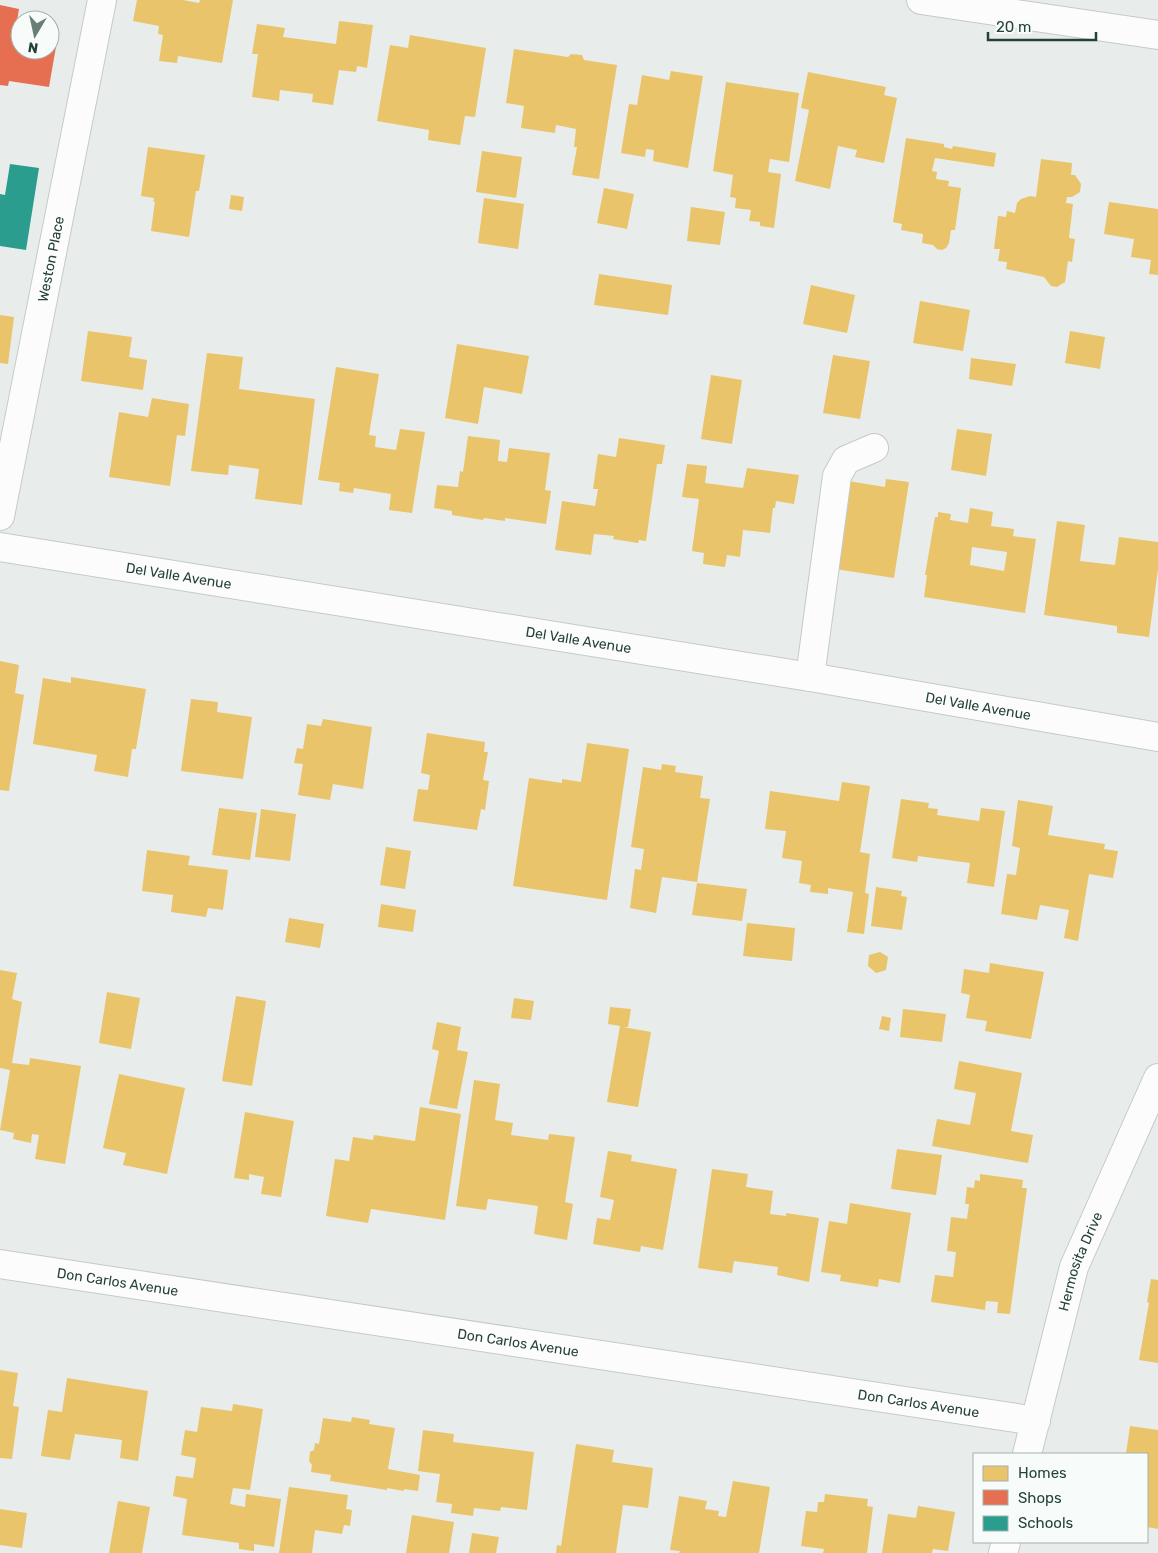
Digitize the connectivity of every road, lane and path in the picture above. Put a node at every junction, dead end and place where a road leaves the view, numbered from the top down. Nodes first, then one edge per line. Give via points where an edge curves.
1 (102, 0) edge
2 (921, 0) edge
3 (1158, 35) edge
4 (874, 448) dead end
5 (0, 516) edge
6 (0, 546) edge
7 (810, 677) junction
8 (1158, 736) edge
9 (1158, 1078) edge
10 (0, 1264) edge
11 (1036, 1421) junction
12 (1028, 1453) edge

1 - 5 street, Weston Place
2 - 3 street
4 - 7 street via 846,460 837,476
6 - 7 street, Del Valle Avenue
7 - 8 street, Del Valle Avenue
9 - 11 street, Hermosita Drive via 1074,1267
10 - 11 street, Don Carlos Avenue
11 - 12 street, Hermosita Drive

